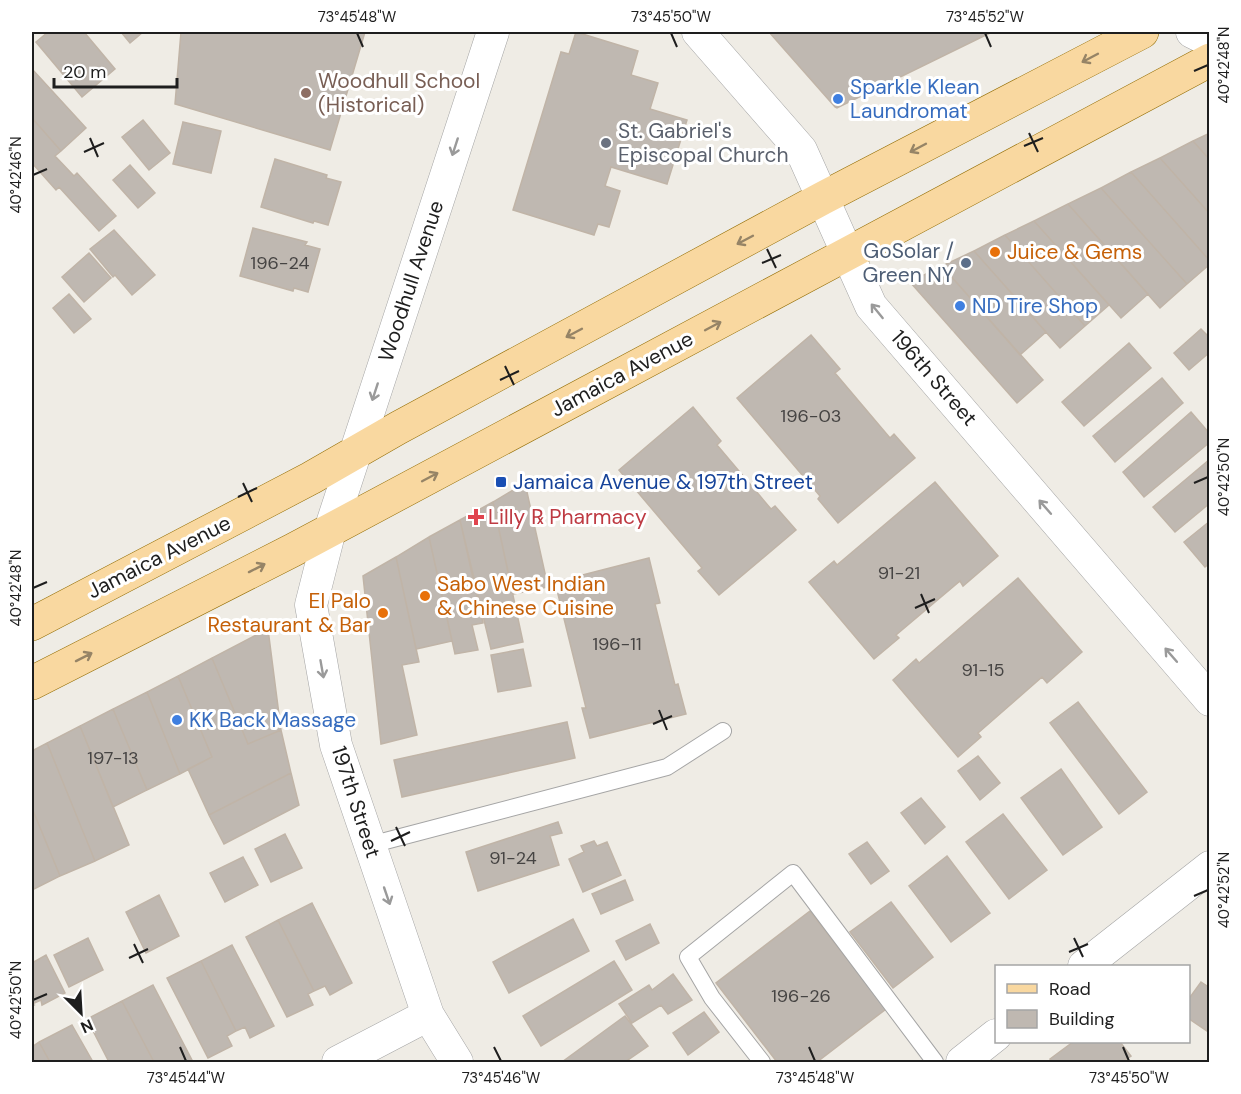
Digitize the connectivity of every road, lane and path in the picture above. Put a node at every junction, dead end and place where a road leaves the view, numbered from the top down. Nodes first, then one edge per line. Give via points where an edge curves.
1 (493, 32) edge
2 (698, 32) edge
3 (1143, 32) edge
4 (1192, 32) edge
5 (1209, 41) edge
6 (1209, 60) edge
7 (823, 198) junction
8 (848, 254) junction
9 (354, 453) junction
10 (330, 530) junction
11 (32, 624) edge
12 (32, 683) edge
13 (1209, 700) edge
14 (723, 731) dead end
15 (370, 845) junction
16 (1209, 867) edge
17 (1085, 965) edge
18 (428, 1015) junction
19 (995, 1036) edge
20 (338, 1062) edge
21 (457, 1062) edge
22 (762, 1062) edge
23 (935, 1062) edge
24 (962, 1062) edge

1 -> 9 street, Woodhull Avenue
2 - 7 street, 196th Street via 801,150
3 -> 7 main road, Jamaica Avenue
4 - 5 street
6 - 8 main road, Jamaica Avenue
7 - 8 street, 196th Street
7 -> 9 main road, Jamaica Avenue
10 -> 8 main road, Jamaica Avenue
13 -> 8 street, 196th Street via 871,306
9 - 10 street, Woodhull Avenue
9 - 11 main road, Jamaica Avenue
12 -> 10 main road, Jamaica Avenue
10 -> 15 street, 197th Street via 311,605 336,745
14 - 15 lane via 667,767
15 -> 18 street, 197th Street
16 - 17 street
18 - 20 street
18 - 21 street, 197th Street
19 - 24 street
22 - 23 lane via 712,998 688,957 793,873

